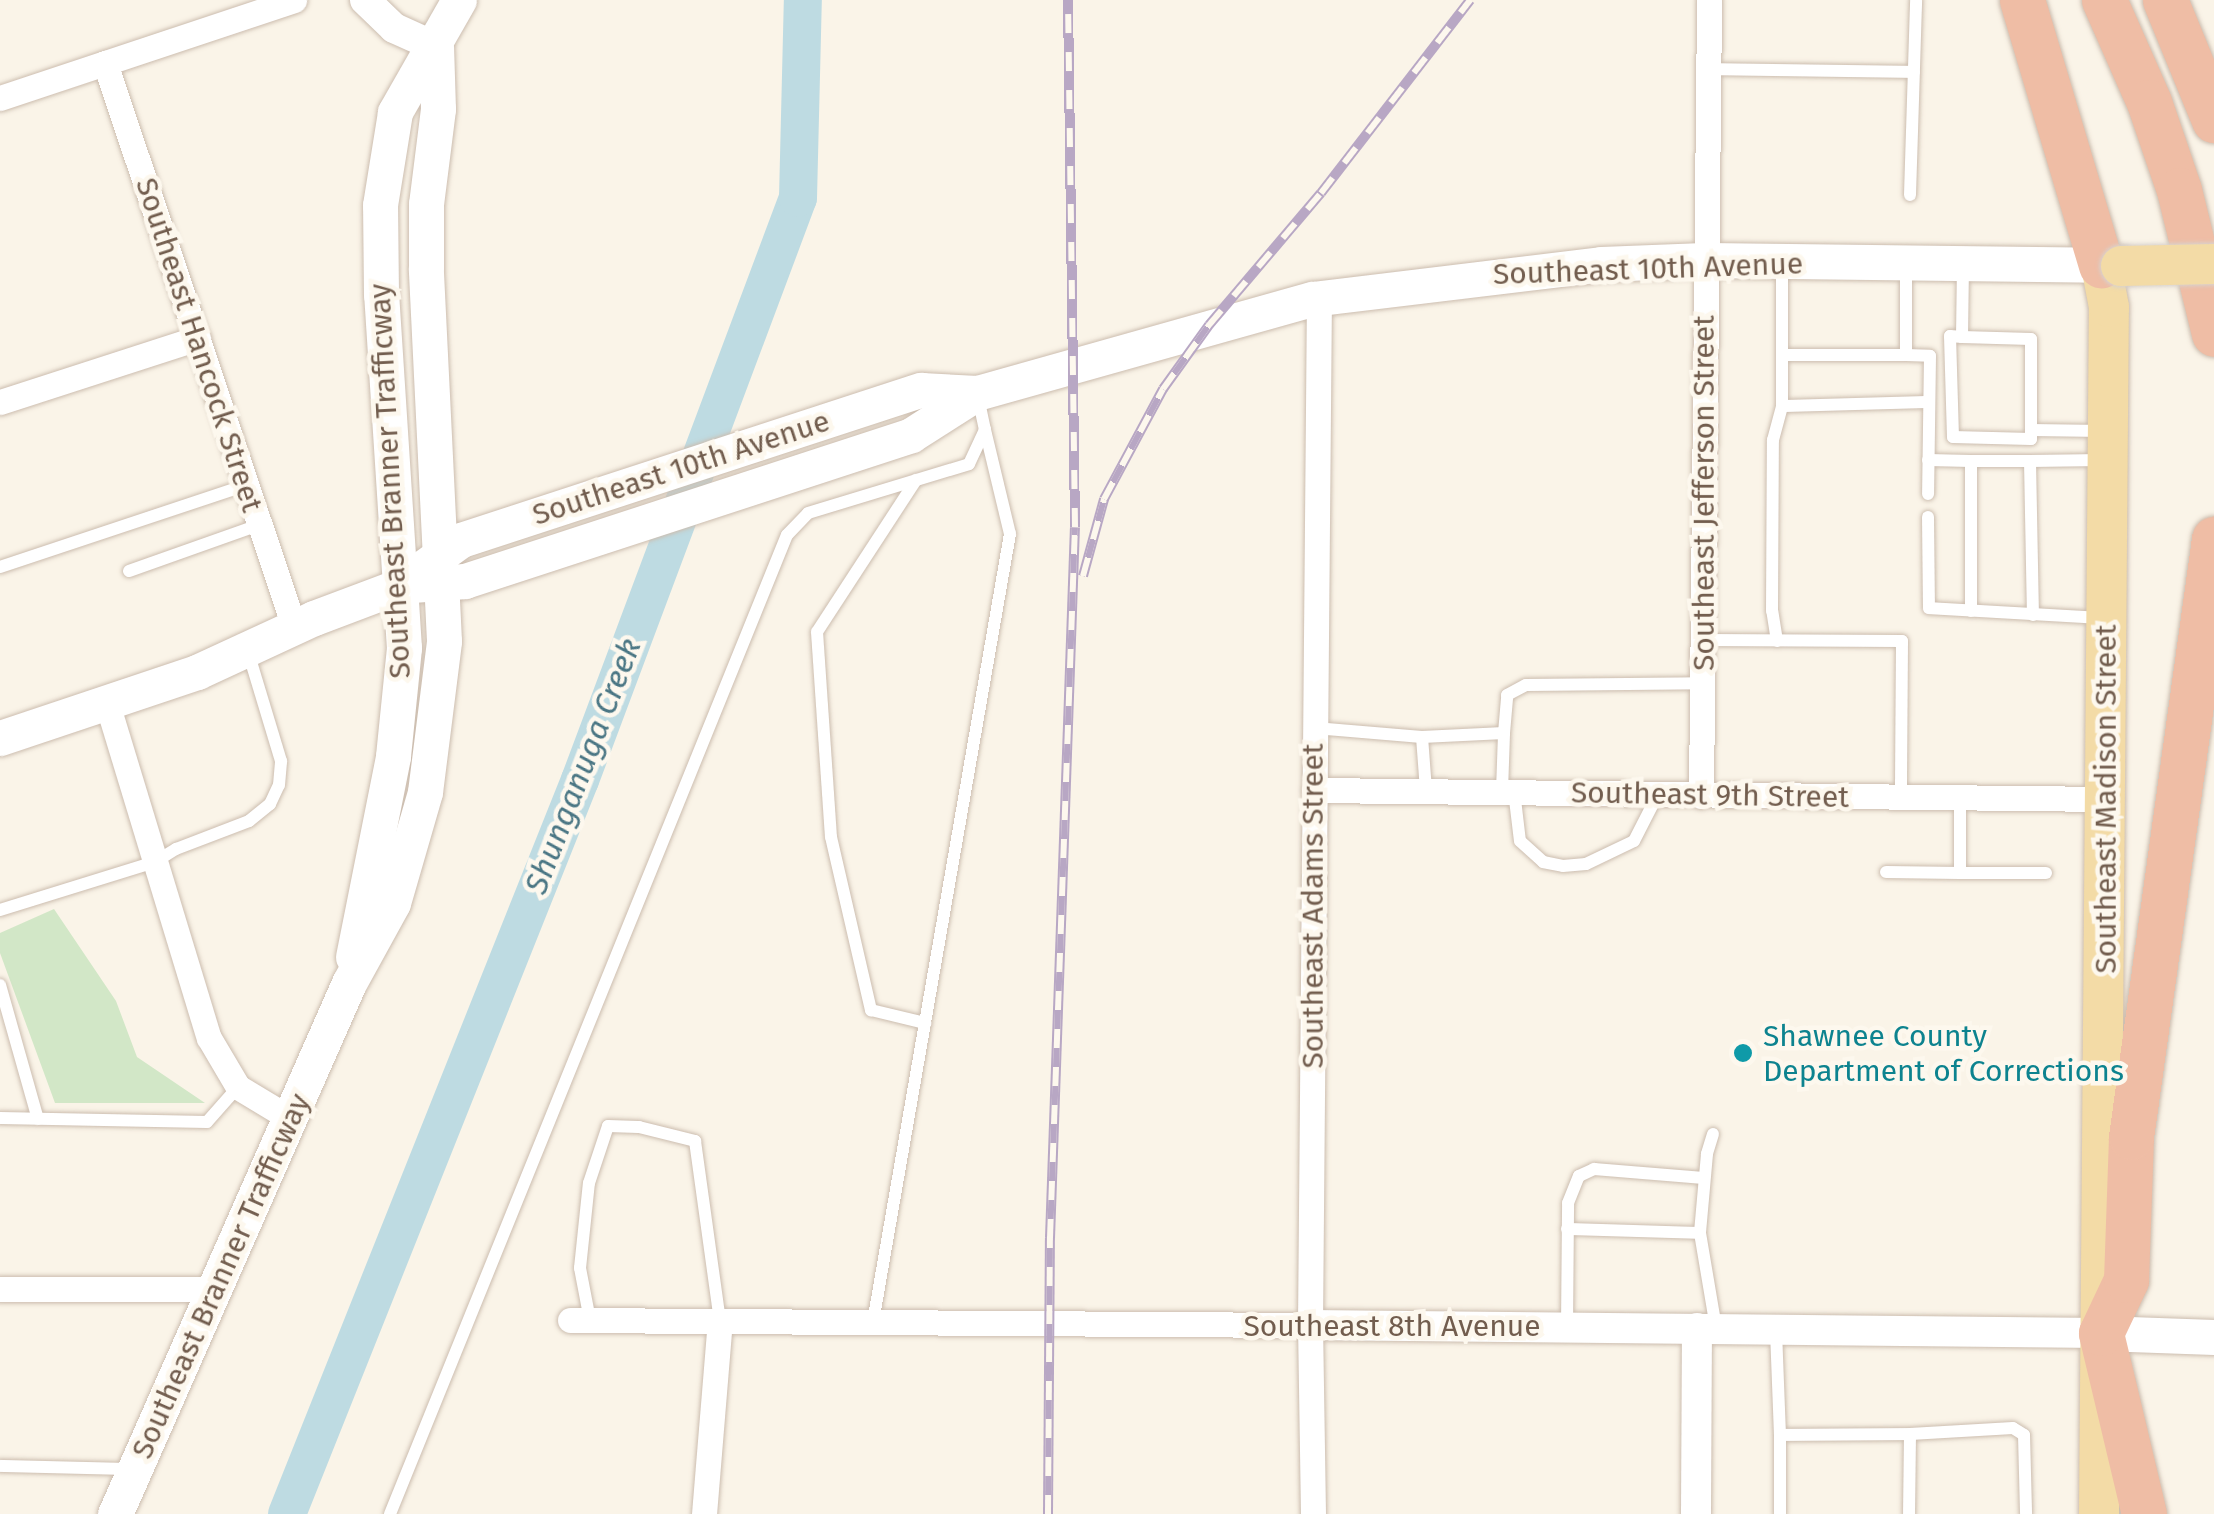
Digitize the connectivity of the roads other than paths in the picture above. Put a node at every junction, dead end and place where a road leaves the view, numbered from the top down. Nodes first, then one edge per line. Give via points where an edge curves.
1 (294, 0) edge
2 (366, 0) edge
3 (459, 0) edge
4 (1708, 0) edge
5 (1916, 0) edge
6 (2022, 0) edge
7 (2104, 0) edge
8 (2165, 0) edge
9 (436, 47) junction
10 (105, 63) junction
11 (1708, 69) junction
12 (1914, 72) junction
13 (0, 98) edge
14 (2214, 120) edge
15 (1910, 195) dead end
16 (1704, 260) junction
17 (1782, 261) junction
18 (1906, 262) junction
19 (1964, 264) junction
20 (2214, 264) edge
21 (2111, 265) junction
22 (1320, 298) junction
23 (2214, 334) edge
24 (1962, 336) junction
25 (198, 338) junction
26 (1782, 355) junction
27 (1906, 355) junction
28 (977, 394) junction
29 (0, 402) edge
30 (1929, 402) junction
31 (1782, 406) junction
32 (985, 430) junction
33 (2031, 430) junction
34 (2108, 446) junction
35 (1928, 460) junction
36 (1971, 460) junction
37 (2030, 461) junction
38 (916, 480) junction
39 (246, 485) junction
40 (1928, 494) dead end
41 (1928, 516) dead end
42 (259, 525) junction
43 (2214, 538) edge
44 (0, 567) edge
45 (129, 570) dead end
46 (440, 570) junction
47 (399, 586) junction
48 (1971, 611) junction
49 (2033, 614) junction
50 (2108, 619) junction
51 (294, 627) junction
52 (1704, 640) junction
53 (1777, 641) junction
54 (247, 650) junction
55 (1703, 683) junction
56 (107, 703) junction
57 (1314, 728) junction
58 (1504, 733) junction
59 (1422, 737) junction
60 (0, 738) edge
61 (1314, 790) junction
62 (1426, 790) junction
63 (1508, 791) junction
64 (1656, 796) junction
65 (1702, 796) junction
66 (1901, 797) junction
67 (1960, 798) junction
68 (2106, 800) junction
69 (156, 862) junction
70 (1886, 872) dead end
71 (1960, 873) junction
72 (2046, 873) dead end
73 (0, 910) edge
74 (349, 983) junction
75 (0, 984) edge
76 (925, 1022) junction
77 (238, 1086) junction
78 (0, 1118) edge
79 (38, 1119) junction
80 (291, 1119) junction
81 (1713, 1134) dead end
82 (1704, 1178) junction
83 (1568, 1228) junction
84 (1700, 1233) junction
85 (0, 1289) edge
86 (215, 1289) junction
87 (580, 1320) joint
88 (720, 1321) junction
89 (873, 1322) junction
90 (1310, 1325) junction
91 (1567, 1327) junction
92 (1706, 1328) junction
93 (1776, 1328) junction
94 (2100, 1333) junction
95 (2214, 1337) edge
96 (1910, 1434) junction
97 (1780, 1435) junction
98 (0, 1466) edge
99 (135, 1469) junction
100 (115, 1514) edge
101 (390, 1514) edge
102 (704, 1514) edge
103 (1312, 1514) edge
104 (1696, 1514) edge
105 (1780, 1514) edge
106 (1909, 1514) edge
107 (2026, 1514) edge
108 (2099, 1514) edge
109 (2144, 1514) edge

1 - 10 street
2 - 9 street via 394,28
3 - 9 main road, Southeast Branner Trafficway
4 - 11 street, Southeast Jefferson Street
5 - 12 lane
6 - 21 highway
7 - 23 highway via 2179,190
8 - 14 highway
9 - 46 main road, Southeast Branner Trafficway via 426,268
9 - 47 main road, Southeast Branner Trafficway via 394,112 380,205
10 - 13 street
10 - 25 street, Southeast Hancock Street
11 - 12 lane
11 - 16 street, Southeast Jefferson Street
12 - 15 lane
16 - 17 main road, Southeast 10th Avenue
16 - 22 main road, Southeast 10th Avenue via 1540,268
16 - 52 street, Southeast Jefferson Street
17 - 18 main road, Southeast 10th Avenue
17 - 26 lane
18 - 19 main road, Southeast 10th Avenue
18 - 27 lane
19 - 21 main road, Southeast 10th Avenue
19 - 24 lane
20 - 21 main road, Southeast 10th Avenue, bridge
21 - 34 main road, Southeast Madison Street
22 - 28 main road, Southeast 10th Avenue
22 - 57 street, Southeast Adams Street
24 - 33 lane via 2032,339
24 - 33 lane via 1950,336 1953,438 2031,439
25 - 29 street
25 - 39 street, Southeast Hancock Street
26 - 27 lane
26 - 31 lane
27 - 30 lane via 1930,356
28 - 32 lane
28 - 46 main road, Southeast 10th Avenue via 911,435 536,558 465,581
28 - 46 main road, Southeast 10th Avenue via 921,390 461,540
30 - 31 lane
30 - 35 lane
31 - 53 lane via 1773,440
32 - 38 lane via 969,464
32 - 76 lane via 1010,534
33 - 34 lane
34 - 37 lane
34 - 50 main road, Southeast Madison Street
35 - 36 lane
35 - 40 lane
36 - 37 lane
36 - 48 lane
37 - 49 lane
38 - 76 lane via 816,632 831,837 870,1010
38 - 101 lane via 808,513 787,535
39 - 42 street, Southeast Hancock Street
39 - 44 lane
41 - 48 lane via 1928,608
42 - 45 lane
42 - 51 street, Southeast Hancock Street
43 - 94 highway via 2132,1137 2126,1280
46 - 47 main road, Southeast 10th Avenue
46 - 74 main road, Southeast Branner Trafficway via 444,641 425,792 393,903
47 - 51 main road, Southeast 10th Avenue
47 - 74 main road, Southeast Branner Trafficway via 404,648 393,756
48 - 49 lane
49 - 50 lane
50 - 68 main road, Southeast Madison Street
51 - 54 main road, Southeast 10th Avenue
52 - 53 lane
52 - 55 street, Southeast Jefferson Street
53 - 66 lane via 1902,641
54 - 56 main road, Southeast 10th Avenue
54 - 69 lane via 282,762 270,804 249,821
55 - 58 lane via 1526,685 1507,695
55 - 65 street, Southeast Jefferson Street
56 - 60 main road, Southeast 10th Avenue
56 - 69 street
57 - 59 lane
57 - 61 street, Southeast Adams Street
58 - 59 lane
58 - 63 lane
59 - 62 lane
61 - 62 street, Southeast 9th Street
61 - 90 street, Southeast Adams Street
62 - 63 street, Southeast 9th Street
63 - 64 street, Southeast 9th Street
63 - 64 lane via 1520,842 1543,862 1563,866 1586,864 1634,841
64 - 65 street, Southeast 9th Street
65 - 66 street, Southeast 9th Street
66 - 67 street, Southeast 9th Street
67 - 68 street, Southeast 9th Street
67 - 71 lane
68 - 94 main road, Southeast Madison Street
69 - 73 lane
69 - 77 street via 209,1038
70 - 71 lane
71 - 72 lane
74 - 80 main road, Southeast Branner Trafficway
75 - 79 lane
76 - 89 lane
77 - 79 lane via 207,1122
77 - 80 street
78 - 79 lane
80 - 86 main road, Southeast Branner Trafficway
81 - 82 lane
82 - 83 lane via 1594,1169 1570,1191
82 - 84 lane
83 - 84 lane
83 - 91 lane
84 - 92 lane
85 - 86 street
86 - 99 main road, Southeast Branner Trafficway
87 - 88 street, Southeast 8th Avenue
87 - 88 lane via 589,1183 608,1126 695,1141
88 - 89 street, Southeast 8th Avenue
88 - 102 street
89 - 90 street, Southeast 8th Avenue
90 - 91 street, Southeast 8th Avenue
90 - 103 street, Southeast Adams Street
91 - 92 street, Southeast 8th Avenue
92 - 93 street, Southeast 8th Avenue
92 - 104 street
93 - 94 street, Southeast 8th Avenue
93 - 97 lane
94 - 95 main road, Southeast 8th Avenue
94 - 108 main road, Southeast Madison Street
94 - 109 highway
96 - 97 lane
96 - 106 lane
96 - 107 lane via 2013,1428 2024,1435
97 - 105 lane
98 - 99 lane
99 - 100 main road, Southeast Branner Trafficway

